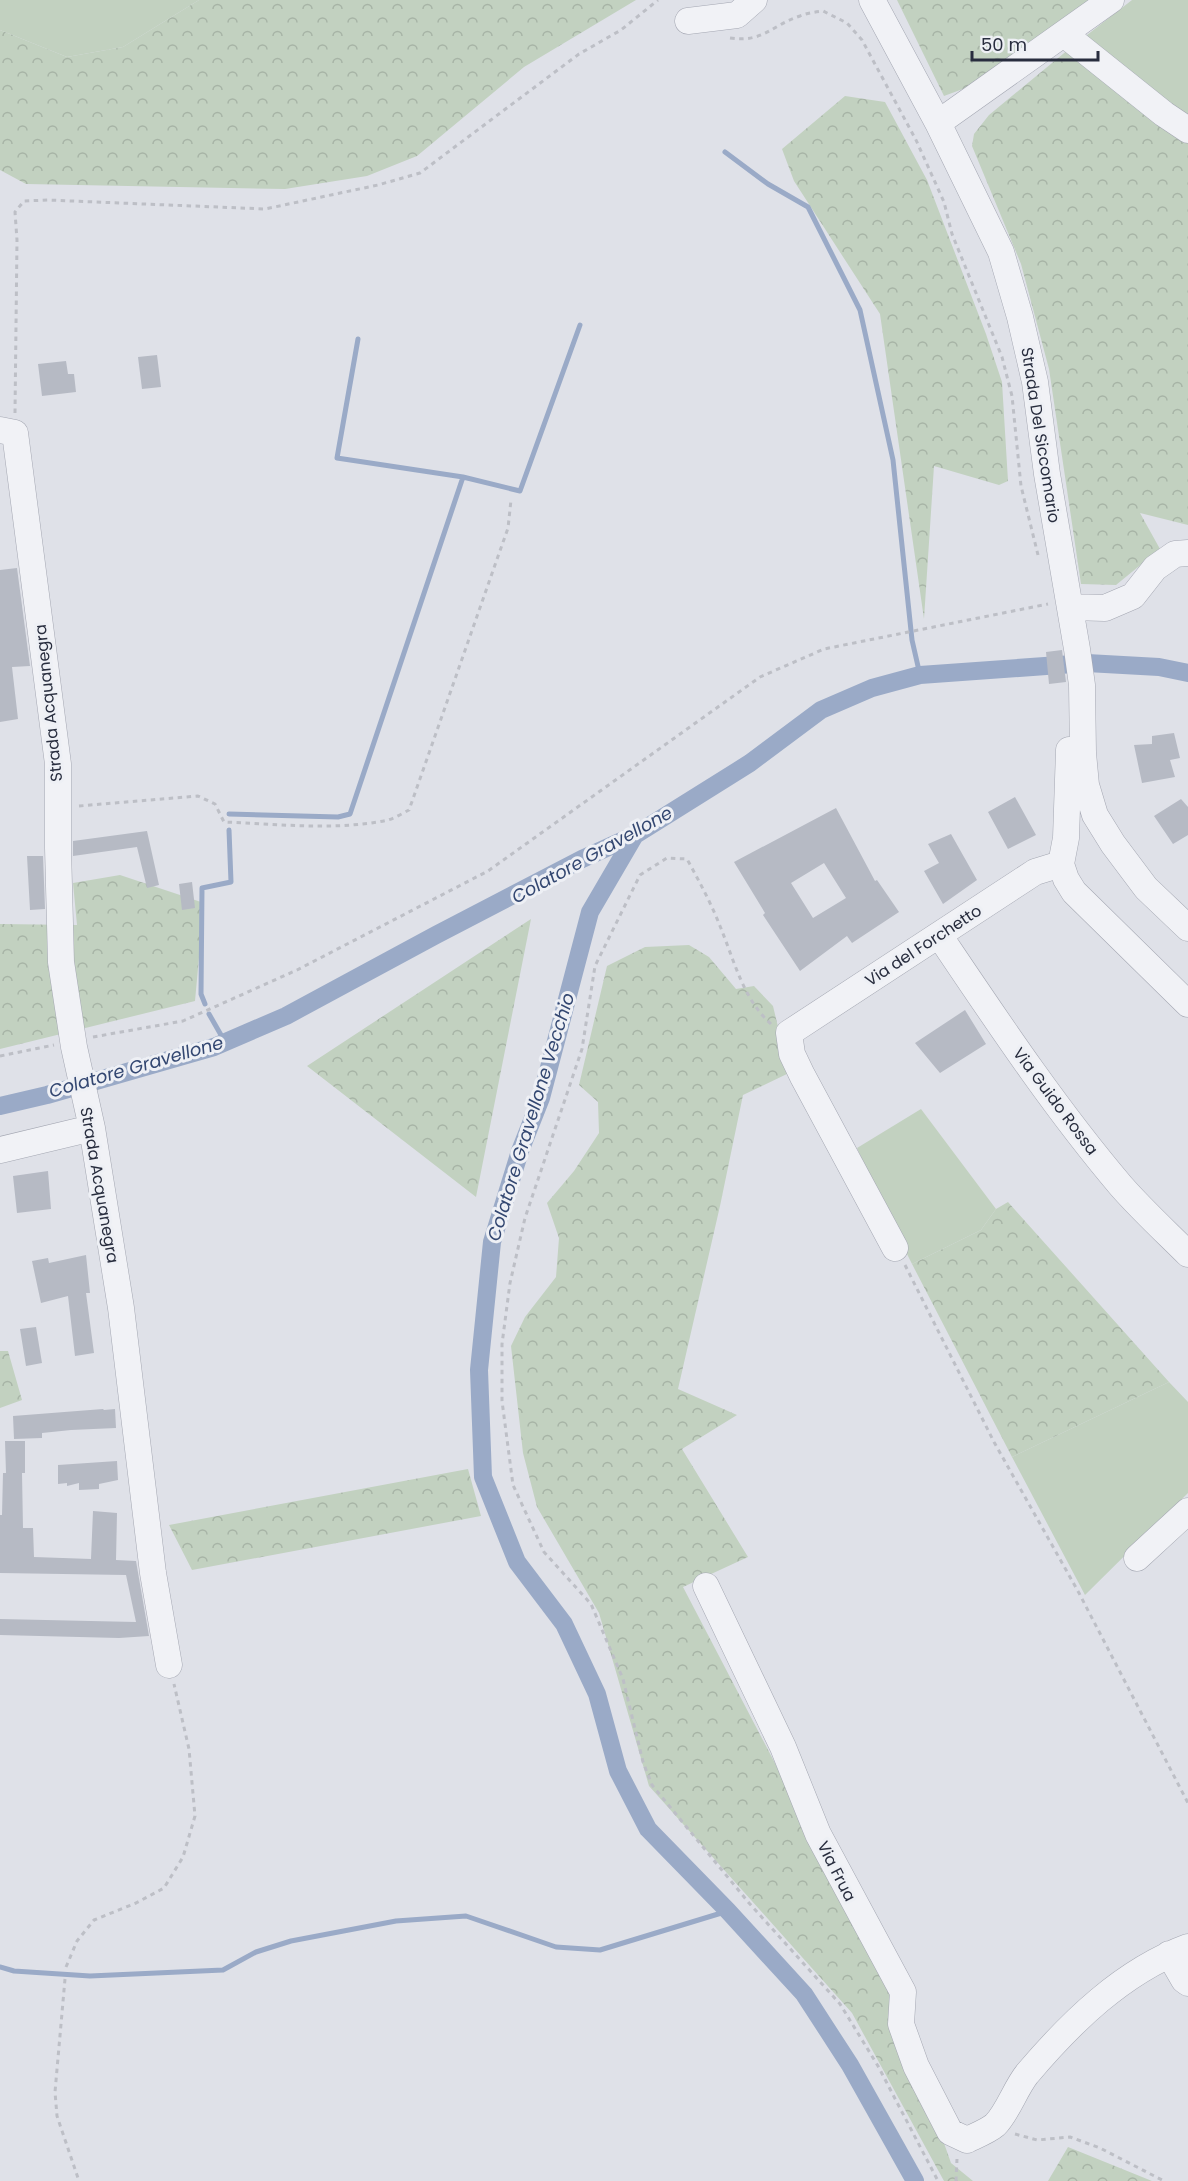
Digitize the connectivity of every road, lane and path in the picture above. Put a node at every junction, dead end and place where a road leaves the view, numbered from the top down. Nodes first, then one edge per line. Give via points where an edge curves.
1 (658, 0) edge
2 (754, 0) edge
3 (872, 0) edge
4 (1111, 0) edge
5 (700, 20) joint
6 (1064, 34) junction
7 (938, 123) junction
8 (1188, 130) edge
9 (7, 432) edge
10 (510, 500) dead end
11 (1188, 553) edge
12 (1039, 558) dead end
13 (1070, 604) junction
14 (1082, 685) junction
15 (58, 808) junction
16 (1061, 864) junction
17 (1188, 928) edge
18 (939, 935) junction
19 (1188, 1004) edge
20 (789, 1033) junction
21 (74, 1044) junction
22 (0, 1056) edge
23 (92, 1128) junction
24 (0, 1150) edge
25 (895, 1248) joint
26 (1188, 1254) edge
27 (1188, 1511) edge
28 (1137, 1558) dead end
29 (706, 1586) dead end
30 (170, 1665) joint
31 (1188, 1803) edge
32 (1178, 1951) edge
33 (66, 1967) dead end
34 (65, 1979) dead end
35 (1188, 1983) edge
36 (984, 2131) junction
37 (80, 2181) edge
38 (938, 2181) edge
39 (1164, 2181) edge

1 - 9 path via 420,173 265,209 24,201 15,212 17,240
2 - 5 street via 737,15
3 - 7 street, Strada Del Siccomario
4 - 6 street
5 - 12 path via 724,37 742,40 758,38 799,16 823,10 847,23 862,40 916,140 944,202 952,234 1002,357 1012,396 1021,486
6 - 7 street
6 - 8 street
7 - 13 street, Strada Del Siccomario via 1001,252 1020,317 1035,382
9 - 15 street, Strada Acquanegra via 58,764
10 - 15 path via 508,528 409,810 390,820 305,824 224,822 215,804 198,796
11 - 13 street via 1174,554 1155,568 1133,596 1105,608
13 - 14 street, Strada Del Siccomario
13 - 21 path via 824,649 760,677 488,871 297,970 183,1021
14 - 16 street via 1069,748 1066,838
14 - 17 street via 1086,785 1095,815 1146,888
15 - 21 street, Strada Acquanegra via 61,962
16 - 18 street, Via del Forchetto via 1035,872
16 - 19 street via 1074,892
18 - 20 street, Via del Forchetto
18 - 26 street, Via Guido Rossa via 1026,1063 1090,1148
20 - 25 street via 792,1054 802,1075
20 - 38 path via 776,1028 762,1015 745,990 720,924 687,859 667,858 640,875 595,966 582,1049 525,1218 510,1283 502,1344 502,1401 513,1485 544,1552 591,1604 623,1679 652,1785 748,1904 840,2004 878,2066
21 - 22 path
21 - 23 street, Strada Acquanegra
23 - 24 street
23 - 30 street, Strada Acquanegra via 121,1308 153,1573
25 - 31 path via 994,1442 1079,1593
27 - 28 street
29 - 36 street, Via Frua via 783,1747 818,1834 903,1992 901,2024 916,2066 950,2132 966,2140
30 - 33 path via 189,1749 195,1816 183,1857 164,1888 94,1920 77,1941
32 - 35 street
32 - 36 street via 1145,1956 1101,1982 1019,2067 978,2124
34 - 37 path via 57,2116
36 - 39 path via 1009,2132 1037,2140 1070,2138 1100,2148

